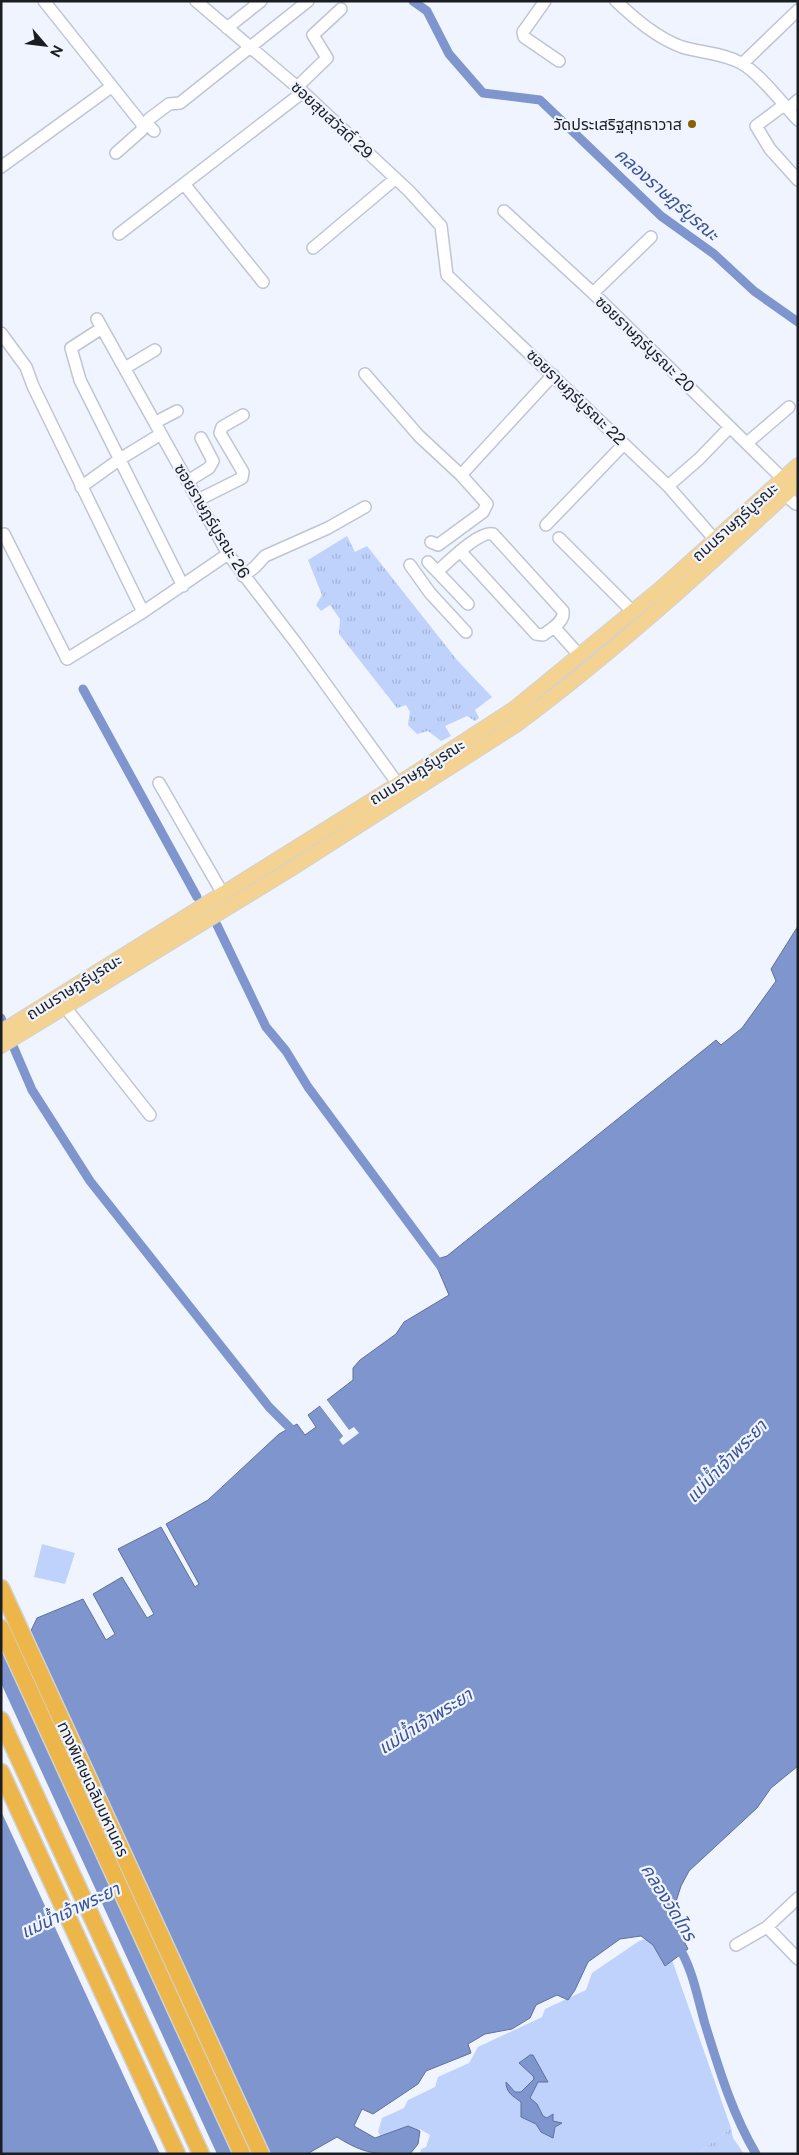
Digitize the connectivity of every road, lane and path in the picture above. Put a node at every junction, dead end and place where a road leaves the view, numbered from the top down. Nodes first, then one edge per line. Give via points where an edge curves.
1 (44, 1) edge
2 (196, 1) edge
3 (261, 1) edge
4 (308, 1) edge
5 (545, 1) edge
6 (616, 1) edge
7 (341, 9) dead end
8 (798, 10) edge
9 (228, 28) junction
10 (250, 48) junction
11 (559, 61) dead end
12 (742, 64) junction
13 (111, 87) junction
14 (300, 89) junction
15 (798, 100) edge
16 (786, 107) junction
17 (798, 120) edge
18 (154, 131) dead end
19 (116, 154) dead end
20 (1, 167) edge
21 (395, 178) junction
22 (798, 180) edge
23 (184, 184) junction
24 (504, 211) dead end
25 (119, 234) dead end
26 (651, 237) dead end
27 (312, 248) dead end
28 (444, 253) joint
29 (263, 282) dead end
30 (593, 293) junction
31 (1, 332) edge
32 (155, 350) dead end
33 (125, 368) junction
34 (365, 374) dead end
35 (553, 375) junction
36 (789, 407) dead end
37 (177, 410) dead end
38 (243, 415) dead end
39 (156, 422) junction
40 (730, 427) junction
41 (161, 434) junction
42 (201, 438) dead end
43 (747, 443) junction
44 (624, 444) junction
45 (120, 459) junction
46 (798, 465) edge
47 (461, 475) junction
48 (783, 479) junction
49 (188, 481) junction
50 (798, 484) edge
51 (668, 486) junction
52 (81, 487) junction
53 (785, 495) junction
54 (198, 500) junction
55 (796, 504) dead end
56 (365, 507) dead end
57 (546, 525) dead end
58 (4, 534) dead end
59 (559, 538) dead end
60 (716, 540) junction
61 (431, 542) dead end
62 (460, 551) junction
63 (228, 554) junction
64 (428, 562) dead end
65 (410, 565) dead end
66 (438, 571) junction
67 (243, 576) junction
68 (183, 586) junction
69 (468, 604) dead end
70 (143, 612) junction
71 (633, 612) junction
72 (554, 627) junction
73 (466, 632) dead end
74 (580, 656) junction
75 (158, 783) dead end
76 (398, 784) junction
77 (223, 894) junction
78 (65, 1007) junction
79 (6, 1038) edge
80 (150, 1115) dead end
81 (1, 1588) edge
82 (1, 1628) edge
83 (1, 1720) edge
84 (1, 1772) edge
85 (798, 1898) edge
86 (766, 1927) junction
87 (736, 1945) dead end
88 (796, 1954) edge
89 (177, 2154) edge
90 (201, 2154) edge
91 (242, 2154) edge
92 (261, 2154) edge

1 - 13 street
2 - 9 street, ซอยสุขสวัสดิ์ 29
3 - 9 street
4 - 10 street
5 - 11 street via 522,32 524,37
6 - 12 street via 658,36 682,46 726,56
7 - 14 street via 313,35 327,58
8 - 12 street
9 - 10 street, ซอยสุขสวัสดิ์ 29
10 - 14 street, ซอยสุขสวัสดิ์ 29
10 - 18 street via 180,103 169,104 149,120 148,124
12 - 16 street
13 - 19 street via 143,128
13 - 20 street
14 - 21 street, ซอยสุขสวัสดิ์ 29
14 - 23 street
15 - 16 street
16 - 17 street
16 - 22 street via 756,126 770,150
21 - 27 street
21 - 28 street, ซอยสุขสวัสดิ์ 29 via 441,226
23 - 25 street
23 - 29 street
24 - 30 street, ซอยราษฎร์บูรณะ 20
26 - 30 street
28 - 35 street, ซอยราษฎร์บูรณะ 22 via 447,274
30 - 40 street, ซอยราษฎร์บูรณะ 20
31 - 52 street via 26,367
32 - 33 street
33 - 39 street, ซอยราษฎร์บูรณะ 26
33 - 45 street, ซอยราษฎร์บูรณะ 26 via 100,323 71,350 80,380
34 - 47 street via 419,436
35 - 44 street, ซอยราษฎร์บูรณะ 22
35 - 47 street
36 - 43 street
37 - 39 street
38 - 54 street via 220,432 244,472 242,478
39 - 41 street, ซอยราษฎร์บูรณะ 26
40 - 43 street, ซอยราษฎร์บูรณะ 20
40 - 51 street
41 - 45 street
41 - 49 street, ซอยราษฎร์บูรณะ 26
42 - 49 street via 213,461 209,468
43 - 48 street, ซอยราษฎร์บูรณะ 20
44 - 51 street, ซอยราษฎร์บูรณะ 22
44 - 57 street
45 - 52 street
45 - 68 street
46 - 48 main road, ถนนราษฎร์บูรณะ
47 - 61 street via 487,503 487,507 438,545
48 - 60 main road, ถนนราษฎร์บูรณะ
49 - 54 street, ซอยราษฎร์บูรณะ 26
50 - 53 main road, ถนนราษฎร์บูรณะ
51 - 60 street, ซอยราษฎร์บูรณะ 22
52 - 70 street
53 - 55 street
53 - 78 main road, ถนนราษฎร์บูรณะ via 652,615 516,725 291,869
54 - 63 street, ซอยราษฎร์บูรณะ 26
56 - 67 street via 265,556
58 - 70 street via 67,659
59 - 71 street
60 - 71 main road, ถนนราษฎร์บูรณะ
62 - 66 street
62 - 72 street via 536,634 543,635
62 - 72 street via 485,534 492,534 563,611 564,616
63 - 67 street, ซอยราษฎร์บูรณะ 26
63 - 68 street
64 - 66 street
65 - 73 street via 430,593
66 - 69 street
67 - 76 street, ซอยราษฎร์บูรณะ 26
68 - 70 street
71 - 74 main road, ถนนราษฎร์บูรณะ
72 - 74 street
74 - 76 main road, ถนนราษฎร์บูรณะ via 495,722
75 - 77 street
76 - 77 main road, ถนนราษฎร์บูรณะ
77 - 79 main road, ถนนราษฎร์บูรณะ
78 - 79 main road, ถนนราษฎร์บูรณะ
78 - 80 street
81 - 92 highway, ทางพิเศษเฉลิมมหานคร
82 - 91 highway, ทางพิเศษเฉลิมมหานคร
83 - 90 highway
84 - 89 highway
85 - 86 street
86 - 87 street
86 - 88 street

